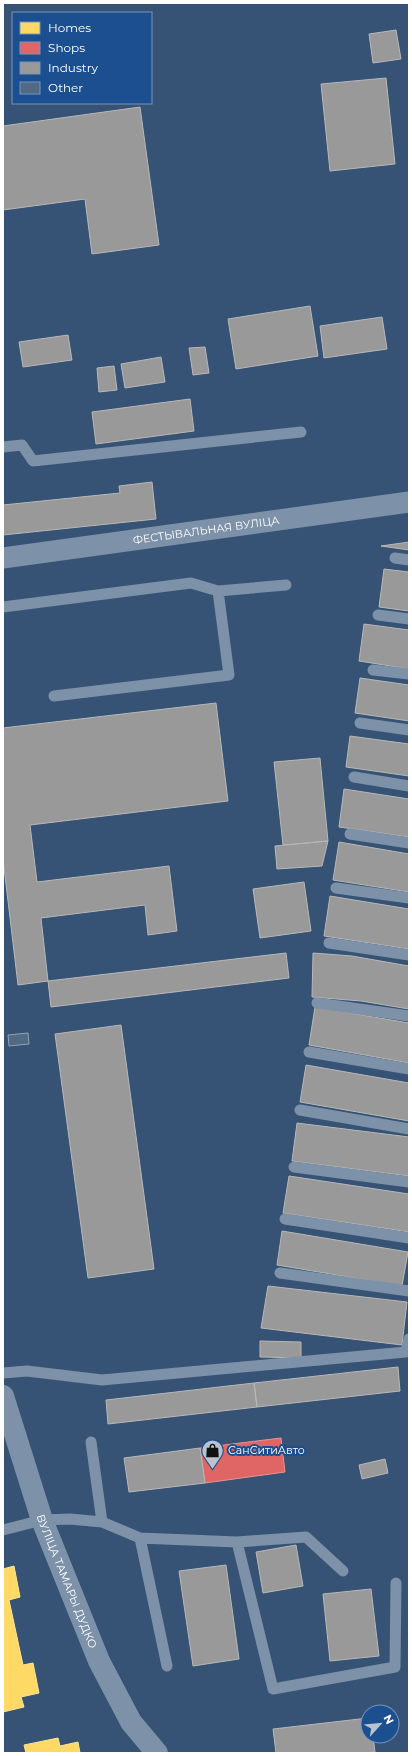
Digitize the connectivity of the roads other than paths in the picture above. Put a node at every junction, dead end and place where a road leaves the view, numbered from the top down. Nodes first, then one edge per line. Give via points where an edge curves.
1 (301, 432) dead end
2 (3, 447) edge
3 (409, 502) edge
4 (3, 558) edge
5 (395, 558) dead end
6 (409, 560) edge
7 (286, 585) dead end
8 (218, 591) junction
9 (3, 607) edge
10 (378, 614) dead end
11 (409, 619) edge
12 (373, 670) dead end
13 (409, 674) edge
14 (54, 696) dead end
15 (360, 723) dead end
16 (409, 730) edge
17 (354, 777) dead end
18 (409, 786) edge
19 (350, 834) dead end
20 (409, 843) edge
21 (336, 888) dead end
22 (409, 898) edge
23 (330, 943) dead end
24 (409, 955) edge
25 (317, 1003) dead end
26 (409, 1016) edge
27 (309, 1052) dead end
28 (409, 1069) edge
29 (300, 1110) dead end
30 (409, 1128) edge
31 (294, 1167) dead end
32 (409, 1182) edge
33 (285, 1220) dead end
34 (409, 1238) edge
35 (280, 1273) dead end
36 (409, 1291) edge
37 (409, 1339) edge
38 (3, 1373) edge
39 (3, 1396) edge
40 (91, 1442) dead end
41 (42, 1520) junction
42 (102, 1522) junction
43 (3, 1530) edge
44 (140, 1538) junction
45 (237, 1542) junction
46 (343, 1571) dead end
47 (396, 1583) dead end
48 (166, 1666) dead end
49 (157, 1753) edge

1 - 2 lane via 32,461 22,445
3 - 4 street, ФЕСТЫВАЛЬНАЯ ВУЛІЦА
5 - 6 lane
7 - 8 lane
8 - 9 lane via 191,583
8 - 14 lane via 228,675
10 - 11 lane
12 - 13 lane
15 - 16 lane
17 - 18 lane
19 - 20 lane
21 - 22 lane
23 - 24 lane
25 - 26 lane
27 - 28 lane
29 - 30 lane
31 - 32 lane
33 - 34 lane
35 - 36 lane
37 - 38 lane via 406,1352 102,1380 26,1371
39 - 41 street, ВУЛІЦА ТАМАРЫ ДУДКО
40 - 42 lane
41 - 42 lane
41 - 43 lane
41 - 49 street, ВУЛІЦА ТАМАРЫ ДУДКО via 99,1661 131,1722
42 - 44 lane
44 - 45 lane
44 - 48 lane
45 - 46 lane via 306,1537
45 - 47 lane via 273,1688 395,1667

